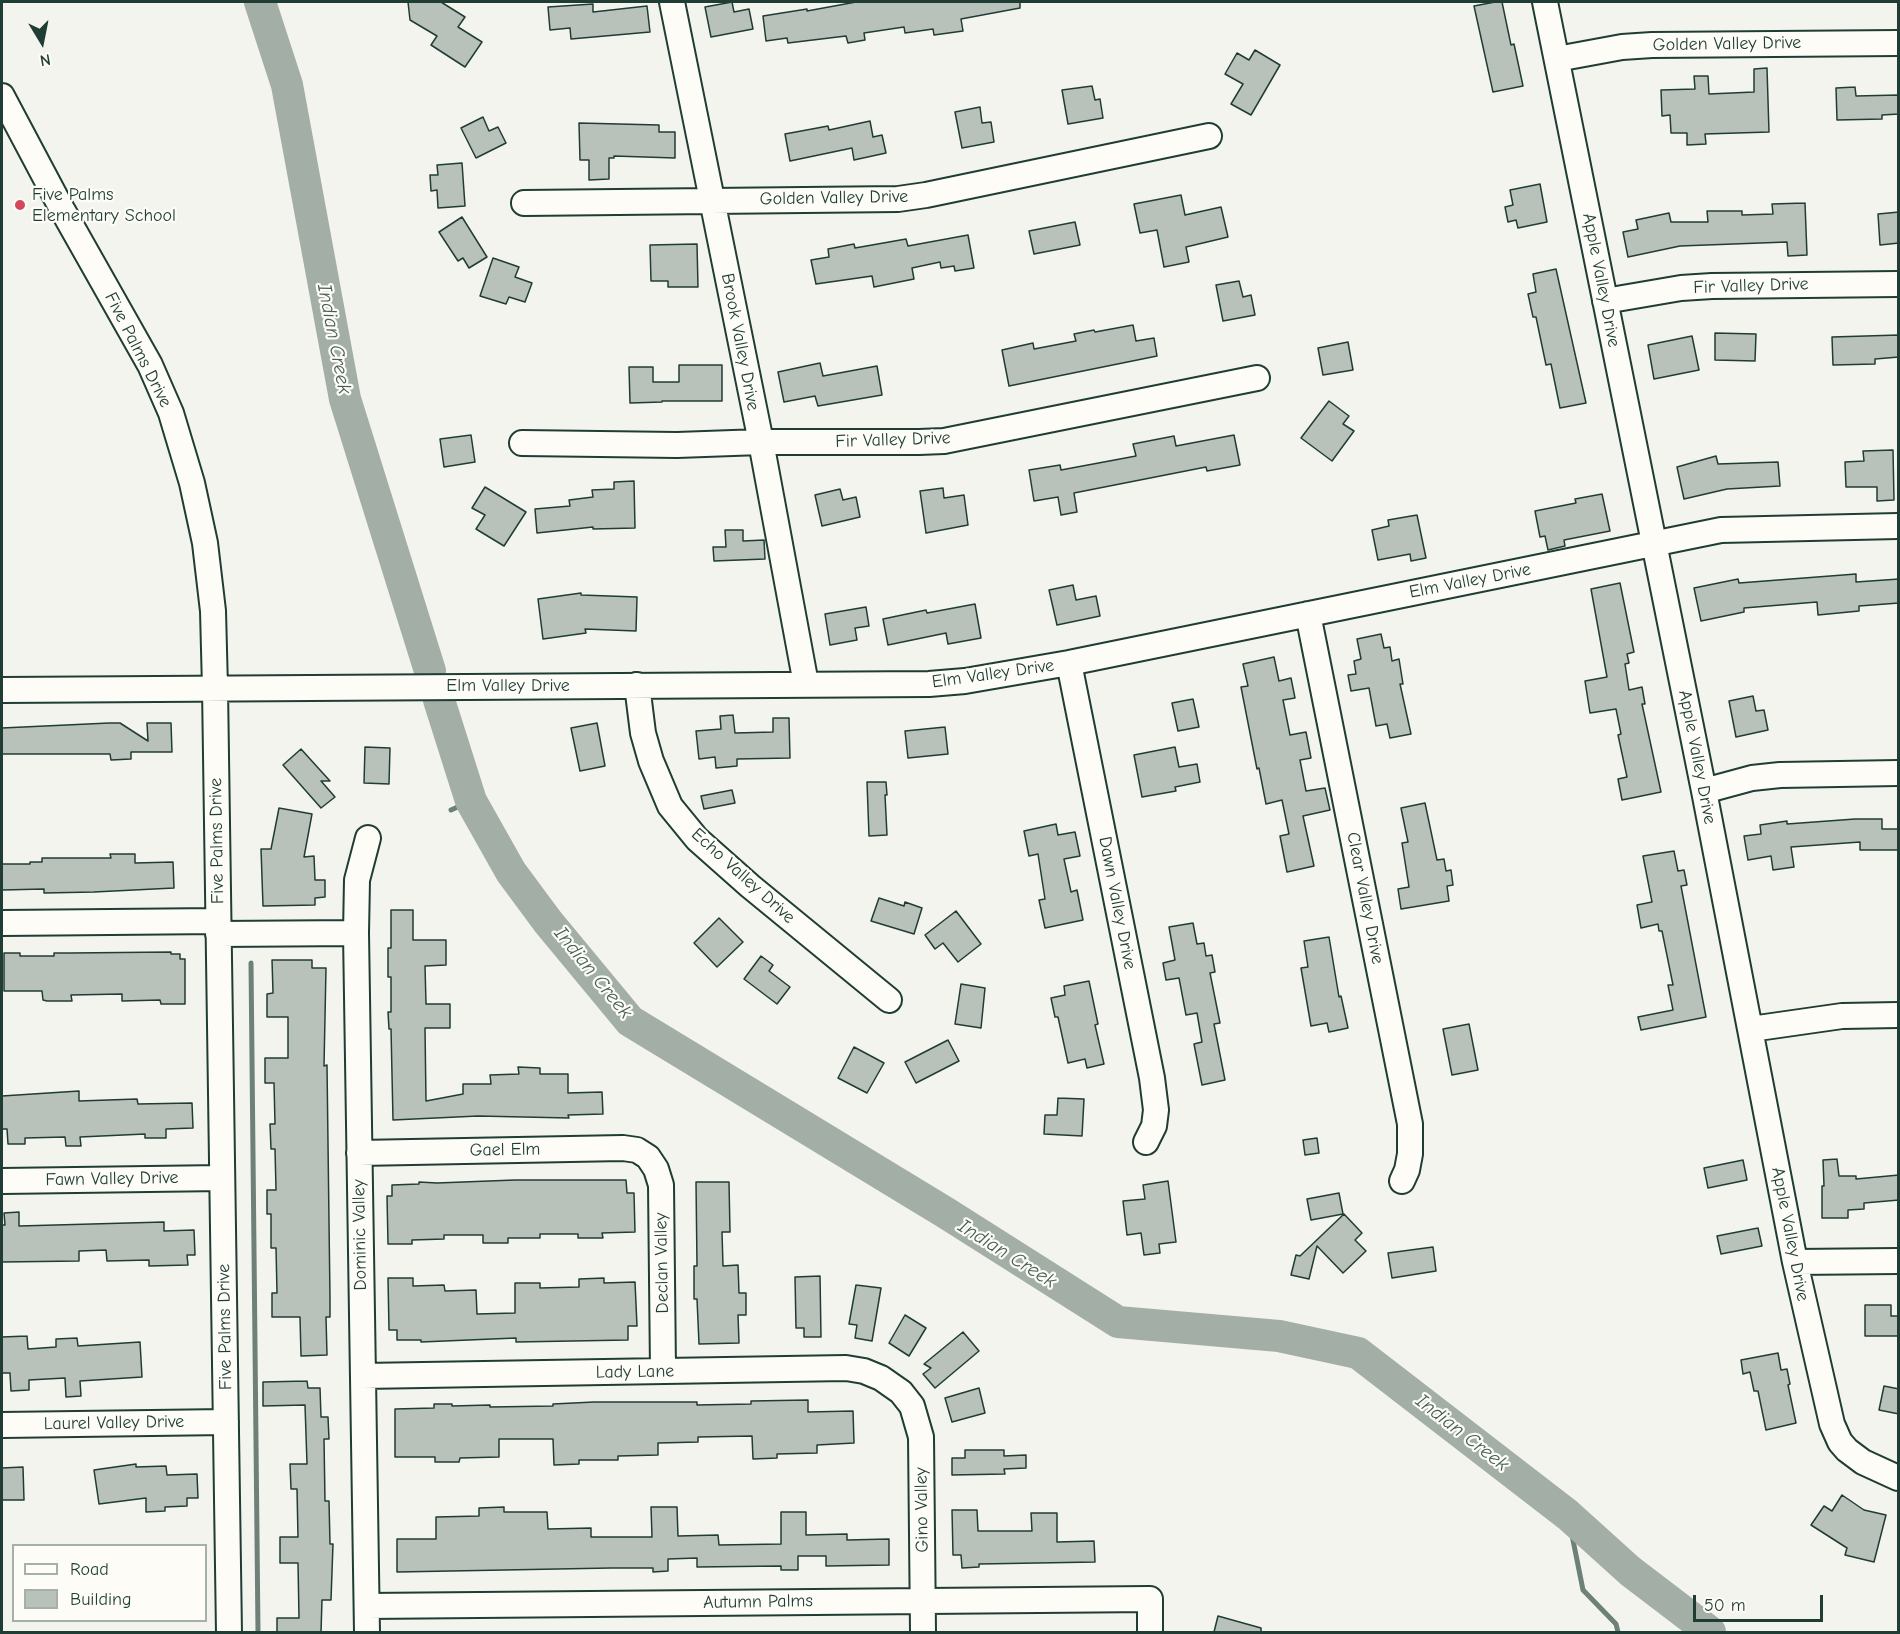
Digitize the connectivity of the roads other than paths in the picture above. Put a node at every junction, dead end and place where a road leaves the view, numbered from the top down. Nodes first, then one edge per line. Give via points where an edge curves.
1 (672, 2) edge
2 (1545, 2) edge
3 (1899, 43) edge
4 (1557, 59) junction
5 (2, 96) edge
6 (1209, 136) dead end
7 (712, 200) junction
8 (524, 203) dead end
9 (1899, 284) edge
10 (1605, 301) junction
11 (1257, 378) dead end
12 (760, 442) junction
13 (522, 443) dead end
14 (1899, 526) edge
15 (1654, 544) junction
16 (1308, 614) junction
17 (1069, 663) junction
18 (806, 684) junction
19 (637, 686) junction
20 (215, 688) junction
21 (2, 690) edge
22 (1899, 773) edge
23 (1704, 791) junction
24 (368, 838) dead end
25 (2, 923) edge
26 (218, 928) junction
27 (356, 933) junction
28 (889, 1000) dead end
29 (1899, 1015) edge
30 (1750, 1029) junction
31 (1146, 1142) dead end
32 (359, 1153) junction
33 (648, 1157) joint
34 (222, 1178) junction
35 (2, 1181) edge
36 (1402, 1182) dead end
37 (1795, 1262) junction
38 (1899, 1262) edge
39 (663, 1371) junction
40 (363, 1376) junction
41 (901, 1392) joint
42 (226, 1422) junction
43 (2, 1425) edge
44 (1899, 1478) edge
45 (923, 1601) junction
46 (367, 1606) junction
47 (229, 1632) edge
48 (367, 1632) edge
49 (923, 1632) edge
50 (1150, 1632) edge

1 - 7 street, Brook Valley Drive
2 - 4 street, Apple Valley Drive
3 - 4 street, Golden Valley Drive via 1652,45
4 - 10 street, Apple Valley Drive
5 - 20 street, Five Palms Drive via 150,365 171,413 205,543 213,611
6 - 7 street, Golden Valley Drive via 898,199
7 - 8 street, Golden Valley Drive
7 - 12 street, Brook Valley Drive
9 - 10 street, Fir Valley Drive via 1681,288
10 - 15 street, Apple Valley Drive
11 - 12 street, Fir Valley Drive via 944,441
12 - 13 street, Fir Valley Drive
12 - 18 street, Brook Valley Drive
14 - 15 street, Elm Valley Drive via 1736,529
15 - 16 street, Elm Valley Drive
15 - 23 street, Apple Valley Drive
16 - 17 street, Elm Valley Drive
16 - 36 street, Clear Valley Drive via 1410,1124 1410,1154
17 - 18 street, Elm Valley Drive via 929,684
17 - 31 street, Dawn Valley Drive via 1152,1078 1156,1110
18 - 19 street, Elm Valley Drive
19 - 20 street, Elm Valley Drive
19 - 28 street, Echo Valley Drive via 651,761 670,806 697,839 750,886
20 - 21 street, Elm Valley Drive
20 - 26 street, Five Palms Drive
22 - 23 street via 1780,775
23 - 30 street, Apple Valley Drive
24 - 27 street, Dominic Valley via 357,880
25 - 26 street
26 - 27 street
26 - 34 street, Five Palms Drive
27 - 32 street, Dominic Valley
29 - 30 street via 1842,1016
30 - 37 street, Apple Valley Drive
32 - 33 street, Gael Elm via 623,1148
32 - 40 street, Dominic Valley
33 - 39 street, Declan Valley via 661,1185
34 - 35 street, Fawn Valley Drive
34 - 42 street, Five Palms Drive
37 - 38 street
37 - 44 street, Apple Valley Drive via 1832,1425 1840,1442 1863,1462
39 - 40 street, Lady Lane
39 - 41 street, Lady Lane via 846,1368 881,1378
40 - 46 street, Dominic Valley
41 - 45 street, Gino Valley via 912,1406 921,1437
42 - 43 street, Laurel Valley Drive
42 - 47 street, Five Palms Drive
45 - 46 street, Autumn Palms
45 - 49 street, Gino Valley
45 - 50 street, Autumn Palms via 1150,1599
46 - 48 street, Dominic Valley

